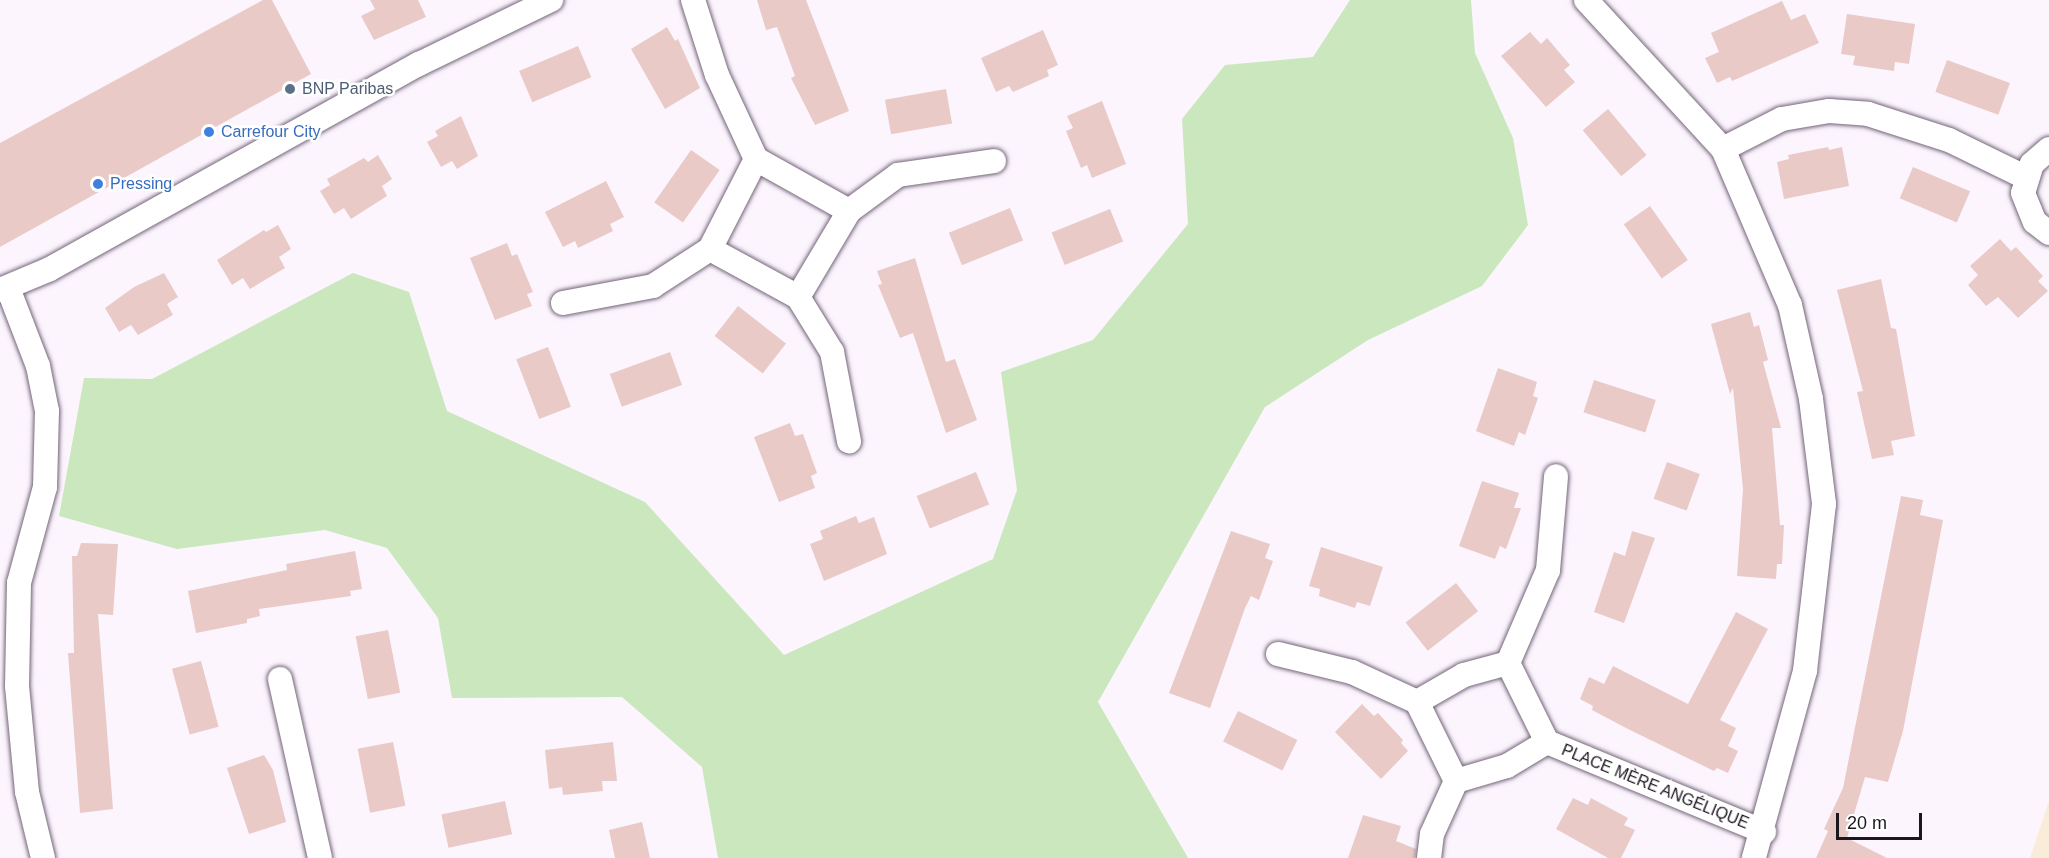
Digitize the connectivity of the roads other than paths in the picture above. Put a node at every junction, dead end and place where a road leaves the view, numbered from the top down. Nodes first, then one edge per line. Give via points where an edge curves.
1 (551, 0) edge
2 (693, 0) edge
3 (1587, 0) edge
4 (1723, 149) junction
5 (2049, 150) edge
6 (756, 159) junction
7 (994, 161) dead end
8 (2025, 177) junction
9 (849, 211) junction
10 (2049, 232) edge
11 (710, 249) junction
12 (4, 289) edge
13 (798, 297) junction
14 (563, 303) dead end
15 (849, 441) dead end
16 (1556, 476) dead end
17 (9, 590) edge
18 (1278, 654) dead end
19 (1508, 663) junction
20 (280, 680) dead end
21 (1417, 702) junction
22 (1546, 742) junction
23 (1456, 782) junction
24 (1764, 832) junction
25 (322, 857) edge
26 (43, 858) edge
27 (1428, 858) edge
28 (1754, 858) edge

1 - 12 street via 419,64 50,269
2 - 6 street via 717,75
3 - 4 street
4 - 8 street via 1782,119 1829,111 1868,114 1948,141
4 - 24 street via 1790,305 1811,399 1824,504 1805,671
5 - 8 street via 2032,164
6 - 9 street
6 - 11 street
7 - 9 street via 897,175
8 - 10 street via 2027,208 2035,222
9 - 13 street
11 - 13 street
11 - 14 street via 653,286
12 - 17 street via 38,366 47,411 45,488
13 - 15 street via 832,352
16 - 19 street via 1548,570
17 - 26 street via 27,792
18 - 21 street via 1352,672
19 - 21 street via 1464,675
19 - 22 street, PLACE MÈRE ANGÉLIQUE
20 - 25 street
21 - 23 street
22 - 23 street, PLACE MÈRE ANGÉLIQUE via 1506,766
22 - 24 street, PLACE MÈRE ANGÉLIQUE
23 - 27 street via 1432,834
24 - 28 street

